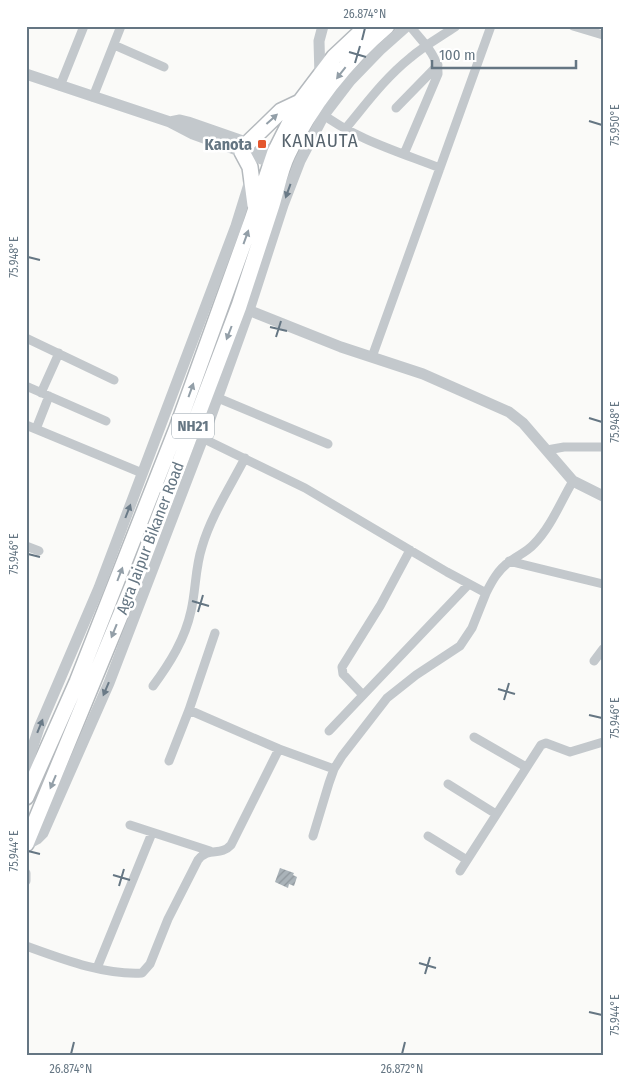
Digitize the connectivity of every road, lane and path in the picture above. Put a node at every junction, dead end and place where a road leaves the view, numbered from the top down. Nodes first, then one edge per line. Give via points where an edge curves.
1 (84, 26) edge
2 (121, 26) edge
3 (323, 26) edge
4 (367, 26) edge
5 (387, 26) edge
6 (408, 26) edge
7 (491, 26) edge
8 (573, 26) edge
9 (455, 27) edge
10 (603, 34) edge
11 (114, 45) junction
12 (426, 46) junction
13 (438, 65) junction
14 (164, 67) dead end
15 (26, 74) edge
16 (320, 76) junction
17 (60, 86) junction
18 (93, 97) junction
19 (313, 108) junction
20 (396, 108) dead end
21 (346, 128) junction
22 (245, 147) junction
23 (404, 154) junction
24 (285, 161) junction
25 (440, 168) junction
26 (251, 177) junction
27 (255, 209) junction
28 (244, 308) junction
29 (26, 338) edge
30 (59, 354) junction
31 (372, 357) junction
32 (114, 380) dead end
33 (26, 386) edge
34 (45, 395) junction
35 (218, 398) junction
36 (106, 421) dead end
37 (26, 425) edge
38 (36, 429) junction
39 (196, 436) junction
40 (328, 444) dead end
41 (603, 447) edge
42 (547, 450) junction
43 (245, 458) junction
44 (142, 473) junction
45 (573, 480) junction
46 (603, 496) edge
47 (26, 546) edge
48 (410, 550) junction
49 (39, 551) dead end
50 (509, 562) junction
51 (468, 584) junction
52 (603, 584) edge
53 (486, 593) junction
54 (215, 633) dead end
55 (603, 649) edge
56 (594, 660) dead end
57 (153, 686) dead end
58 (362, 694) junction
59 (189, 710) junction
60 (329, 731) dead end
61 (474, 737) dead end
62 (603, 742) edge
63 (279, 748) junction
64 (169, 762) dead end
65 (526, 766) junction
66 (334, 769) junction
67 (26, 773) edge
68 (448, 784) dead end
69 (26, 797) edge
70 (496, 814) junction
71 (130, 825) dead end
72 (152, 833) junction
73 (313, 836) dead end
74 (428, 836) dead end
75 (26, 844) edge
76 (210, 851) junction
77 (467, 860) junction
78 (460, 871) dead end
79 (26, 873) edge
80 (26, 881) edge
81 (26, 946) edge
82 (97, 968) junction

1 - 17 street
2 - 11 street
3 - 16 street via 319,41
4 - 16 highway, Agra Jaipur Bikaner Road / NH21 via 334,57
5 -> 19 highway, Agra Jaipur Bikaner Road / NH21 via 365,45
6 - 12 street
6 - 19 street via 350,81
7 - 25 street
8 - 10 street
9 - 12 street
11 - 14 street
11 - 18 street
12 - 13 street
12 - 21 street via 391,75
13 - 20 street
13 - 23 street via 438,74
15 - 17 street
16 - 19 highway, Agra Jaipur Bikaner Road / NH21
17 - 18 street
18 - 22 street via 170,122 192,134
19 - 21 street
22 -> 19 highway via 281,111
19 - 24 highway, Agra Jaipur Bikaner Road / NH21
19 - 24 street
21 - 23 street
22 - 24 street
22 - 26 highway
23 - 25 street
24 - 27 highway, Agra Jaipur Bikaner Road / NH21
24 -> 28 highway, Agra Jaipur Bikaner Road / NH21
25 - 31 street
26 - 27 highway
26 - 44 street via 236,226
69 -> 27 highway, Agra Jaipur Bikaner Road / NH21 via 102,620 177,428
28 - 31 street
28 - 35 street
28 -> 39 highway, Agra Jaipur Bikaner Road / NH21
29 - 30 street
30 - 32 street
30 - 34 street
31 - 42 street via 424,374 509,412
33 - 34 street
34 - 36 street
34 - 38 street
35 - 39 street
35 - 40 street
37 - 38 street
38 - 44 street
39 - 43 street
39 -> 75 highway, Agra Jaipur Bikaner Road / NH21
41 - 42 street
42 - 45 street
43 - 48 street via 326,499
43 - 57 street via 202,546 186,628 170,663
67 -> 44 street via 39,728 99,588
45 - 46 street
45 - 50 street via 536,543
47 - 49 street
48 - 51 street
48 - 58 street via 342,667 346,679
50 - 52 street
50 - 53 street via 496,574
51 - 53 street
51 - 58 street
53 - 66 street via 472,628 460,646 387,698
54 - 59 street
55 - 56 street
58 - 60 street
59 - 63 street
59 - 64 street
61 - 65 street
62 - 65 street via 570,752 546,743
63 - 66 street
63 - 76 street via 231,844 221,852
65 - 70 street
66 - 73 street
68 - 70 street
70 - 77 street
71 - 72 street
72 - 76 street
72 - 82 street
74 - 77 street
76 - 82 street via 202,854 190,874 150,964 142,973 127,974
77 - 78 street
79 - 80 street
81 - 82 street

